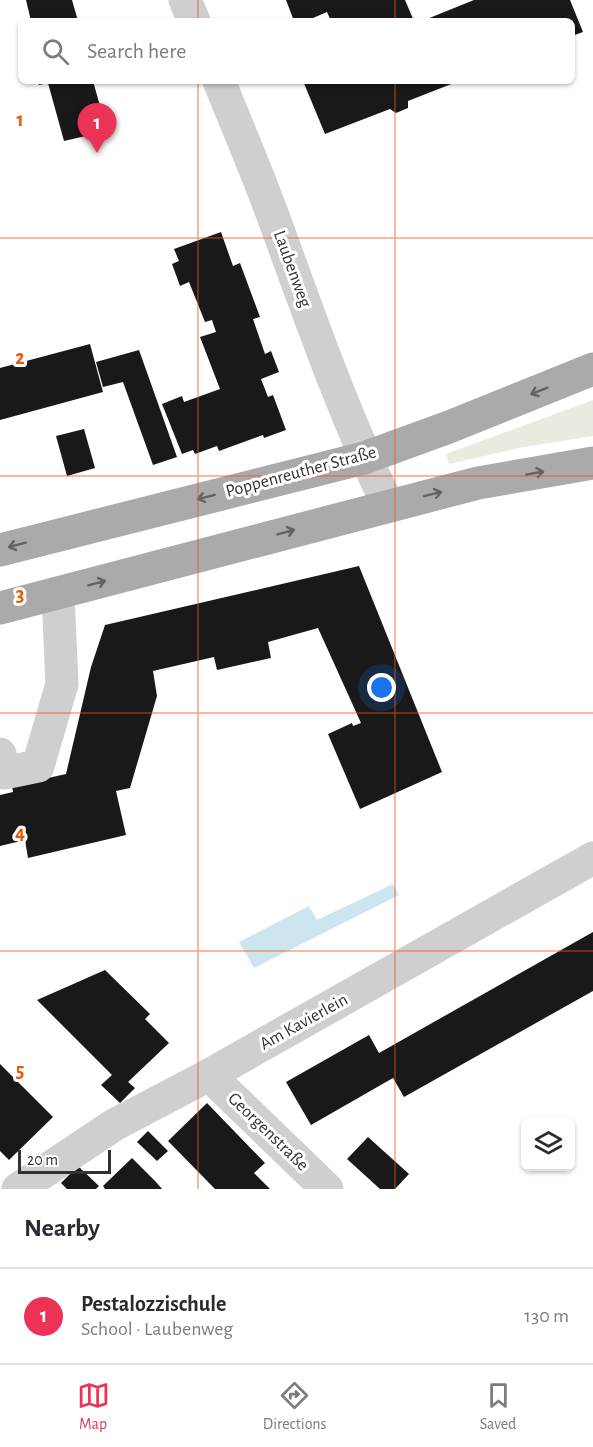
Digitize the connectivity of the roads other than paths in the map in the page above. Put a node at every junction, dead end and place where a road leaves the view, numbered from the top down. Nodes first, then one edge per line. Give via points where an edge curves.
1 (185, 0) edge
2 (193, 18) edge
3 (220, 84) edge
4 (593, 369) edge
5 (364, 458) junction
6 (593, 463) edge
7 (388, 505) junction
8 (0, 550) edge
9 (58, 594) junction
10 (0, 608) edge
11 (0, 754) edge
12 (593, 858) edge
13 (209, 1075) junction
14 (18, 1189) edge
15 (327, 1189) edge

1 - 2 street
3 - 5 street, Laubenweg
4 -> 5 main road, Poppenreuther Straße
5 - 7 street, Laubenweg
5 -> 8 main road, Poppenreuther Straße
7 -> 6 main road via 478,483
9 -> 7 main road
9 - 10 main road
9 - 11 street via 62,684 38,766 4,773
12 - 13 street, Am Kavierlein
13 - 14 street, Am Kavierlein via 114,1125
13 - 15 street, Georgenstraße

